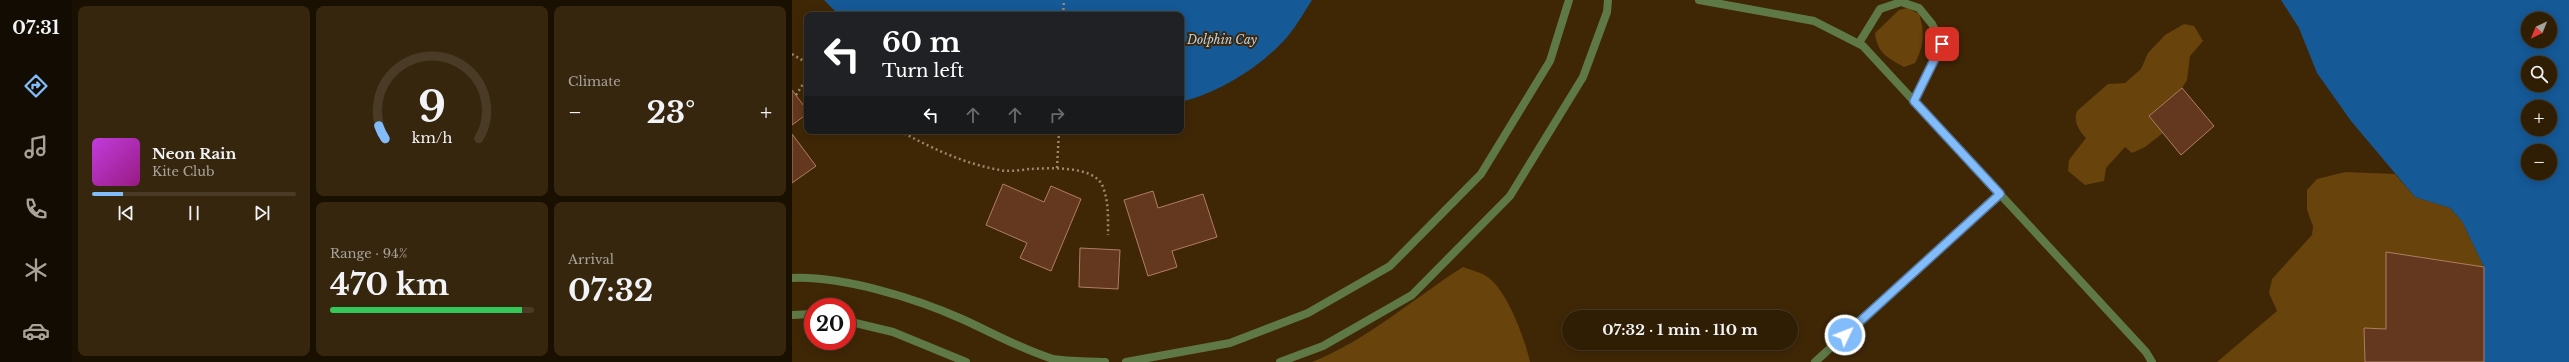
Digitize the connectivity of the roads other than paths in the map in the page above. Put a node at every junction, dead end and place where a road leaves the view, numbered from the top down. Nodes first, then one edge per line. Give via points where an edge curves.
1 (1569, 0) edge
2 (1608, 0) edge
3 (1699, 0) edge
4 (1859, 43) junction
5 (1914, 101) junction
6 (2000, 194) junction
7 (792, 278) edge
8 (804, 314) edge
9 (792, 315) edge
10 (856, 323) edge
11 (966, 362) edge
12 (1105, 362) edge
13 (1126, 362) edge
14 (1280, 362) edge
15 (1815, 362) edge
16 (2152, 362) edge

1 - 13 lane via 1550,61 1481,174 1390,266 1308,313 1230,343
2 - 14 lane via 1607,12 1583,78 1510,196 1412,295 1323,346
3 - 4 lane via 1814,21
4 - 5 lane
4 - 5 lane via 1880,9 1902,2 1919,8 1932,24 1942,44
5 - 6 lane
6 - 15 lane
6 - 16 lane via 2146,352
7 - 12 lane via 815,277 904,297 962,319 1004,341 1055,360
8 - 9 lane
10 - 11 lane via 893,332

